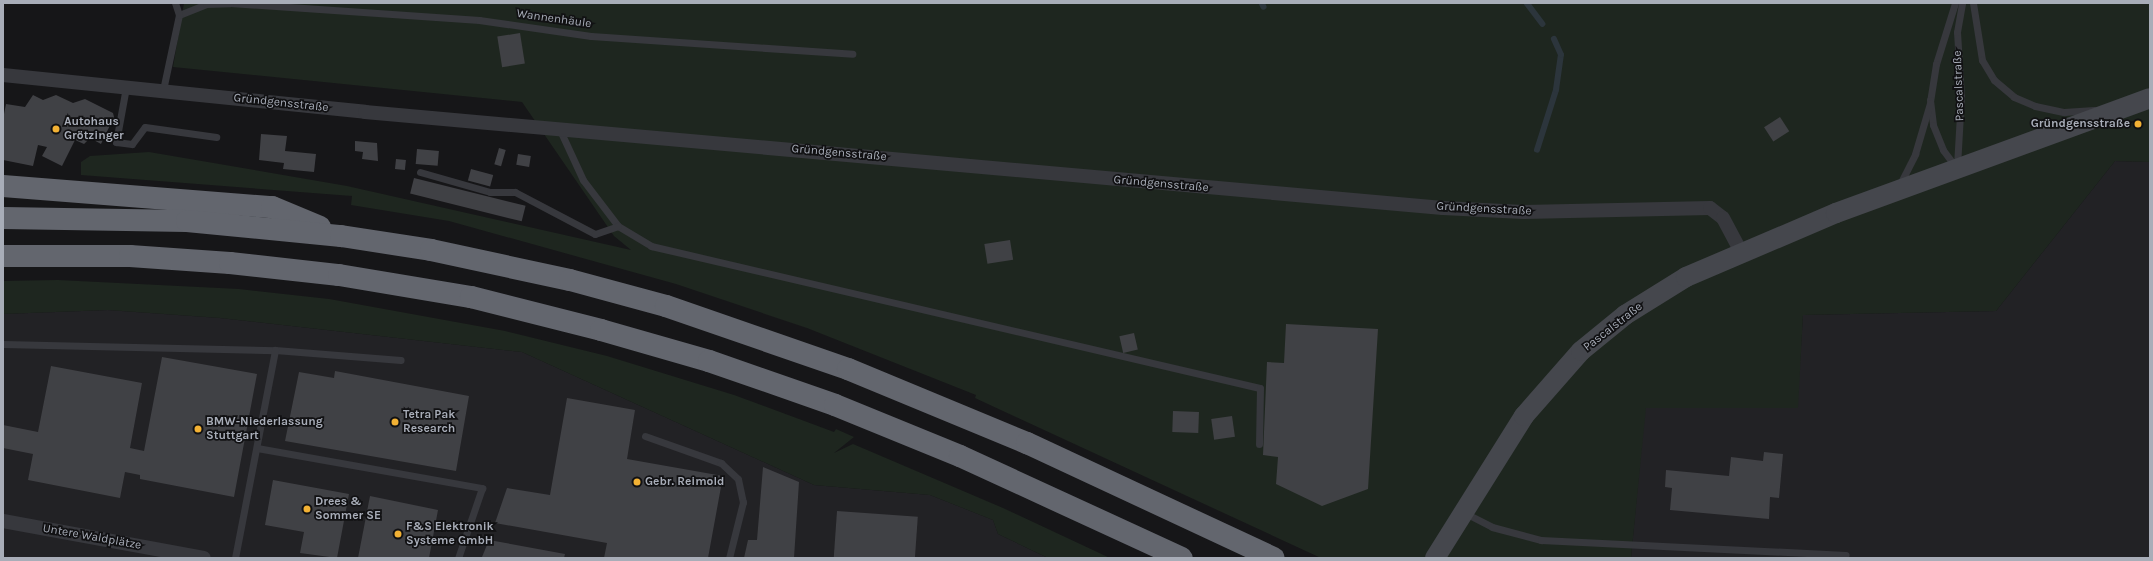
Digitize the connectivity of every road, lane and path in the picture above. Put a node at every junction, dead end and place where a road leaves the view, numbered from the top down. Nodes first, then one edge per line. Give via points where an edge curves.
1 (175, 3) edge
2 (230, 3) edge
3 (1955, 3) edge
4 (1962, 3) edge
5 (1973, 3) edge
6 (179, 15) junction
7 (852, 54) dead end
8 (3, 75) edge
9 (126, 87) junction
10 (162, 90) junction
11 (2150, 98) edge
12 (1930, 100) junction
13 (2121, 109) junction
14 (559, 128) junction
15 (216, 137) dead end
16 (1957, 168) junction
17 (420, 172) dead end
18 (3, 186) edge
19 (1897, 190) junction
20 (3, 218) edge
21 (618, 226) junction
22 (341, 236) junction
23 (1741, 252) junction
24 (3, 256) edge
25 (3, 344) edge
26 (275, 350) junction
27 (401, 360) dead end
28 (645, 436) dead end
29 (1259, 444) dead end
30 (257, 448) junction
31 (1464, 512) junction
32 (3, 521) edge
33 (1846, 555) dead end
34 (204, 558) edge
35 (234, 558) edge
36 (458, 558) edge
37 (729, 558) edge
38 (1182, 558) edge
39 (1274, 558) edge
40 (1435, 558) edge

1 - 6 lane
2 - 6 lane, Wannenhäule via 206,4
2 - 7 lane, Wannenhäule via 479,20 591,36
3 - 12 lane, Pascalstraße via 1936,64
4 - 16 lane, Pascalstraße via 1957,32 1961,97
5 - 13 lane, Pascalstraße via 1982,60 1994,80 2014,97 2064,112
6 - 10 lane
8 - 9 street, Gründgensstraße
9 - 10 street, Gründgensstraße
9 - 15 lane via 116,142 132,144 145,126
10 - 14 street, Gründgensstraße via 365,112
11 - 13 street, Pascalstraße
12 - 16 lane, Pascalstraße via 1933,125 1943,150
12 - 19 lane, Pascalstraße via 1915,154
13 - 16 street, Pascalstraße
14 - 21 lane via 583,180
14 - 23 street, Gründgensstraße via 1443,208 1522,212 1710,208 1722,218
16 - 19 street, Pascalstraße
17 - 21 lane via 490,192 515,192 596,234
18 - 22 highway via 272,208
19 - 23 street, Pascalstraße
20 - 22 highway via 187,221
21 - 29 lane via 633,237 669,252 1260,388
22 - 39 highway via 431,250 570,280 755,335 848,369 1027,443
23 - 31 street, Pascalstraße via 1686,277 1625,314 1581,351 1524,416
24 - 38 highway via 130,256 339,275 472,298 601,330 709,361 835,405 967,460
25 - 26 lane
26 - 27 lane
26 - 30 lane
28 - 37 lane via 721,463 738,479 743,502
30 - 35 lane
30 - 36 lane via 482,488
31 - 33 lane via 1492,527 1542,540
31 - 40 street, Pascalstraße
32 - 34 street, Untere Waldplätze

